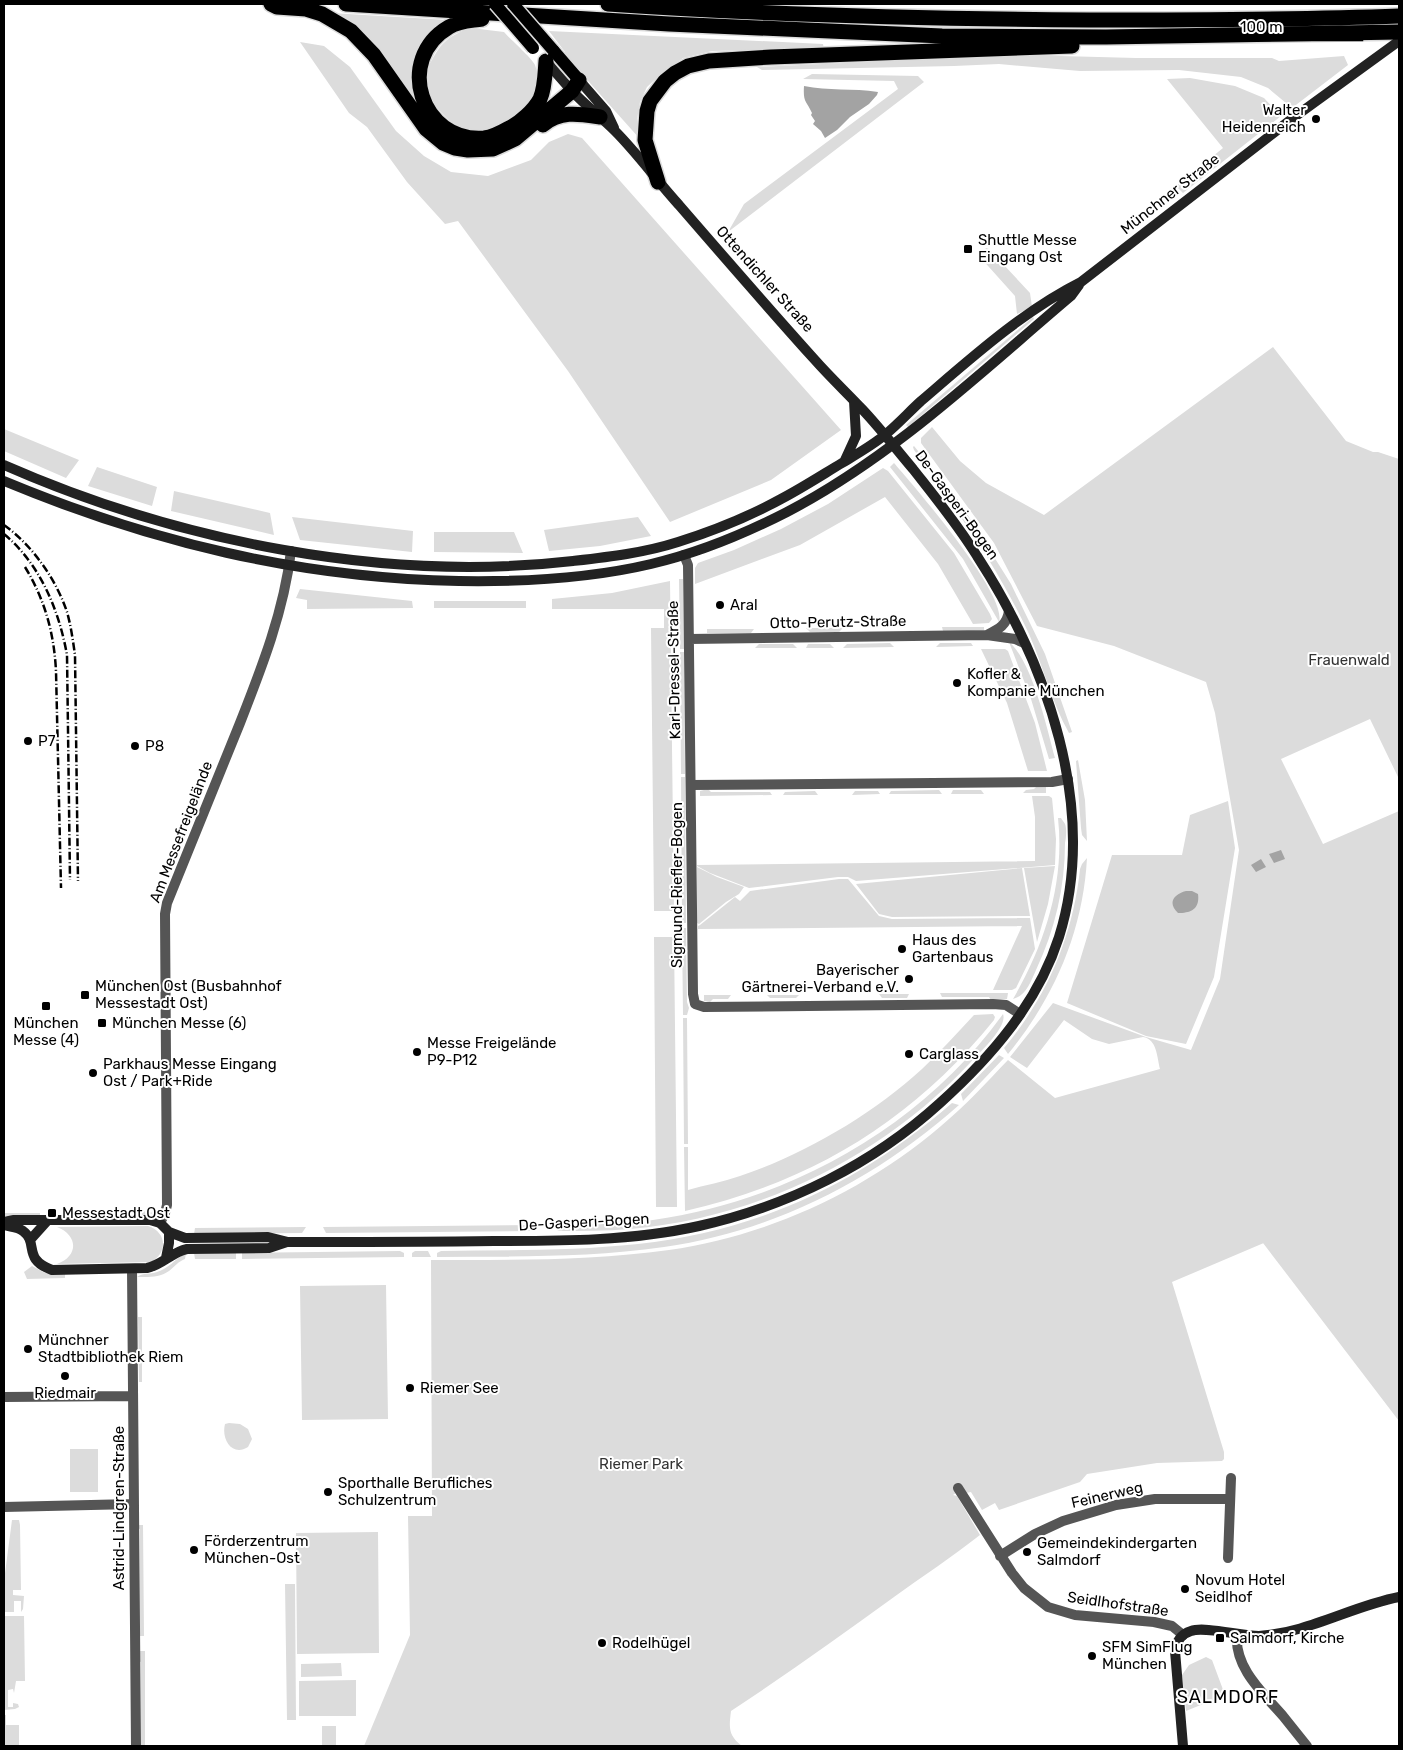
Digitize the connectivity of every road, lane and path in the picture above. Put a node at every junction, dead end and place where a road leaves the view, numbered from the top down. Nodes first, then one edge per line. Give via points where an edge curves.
1 (271, 4) edge
2 (346, 4) edge
3 (495, 4) edge
4 (608, 4) edge
5 (768, 4) edge
6 (512, 9) edge
7 (792, 14) junction
8 (1399, 16) edge
9 (1399, 32) edge
10 (1106, 37) junction
11 (1399, 41) edge
12 (549, 56) junction
13 (575, 85) junction
14 (600, 118) junction
15 (616, 132) junction
16 (523, 134) junction
17 (658, 182) junction
18 (1081, 282) junction
19 (854, 401) junction
20 (885, 435) junction
21 (892, 444) junction
22 (845, 461) junction
23 (4, 465) edge
24 (4, 481) edge
25 (291, 551) junction
26 (684, 555) junction
27 (290, 566) junction
28 (1009, 611) junction
29 (987, 635) junction
30 (689, 639) junction
31 (1024, 643) junction
32 (1068, 779) junction
33 (691, 785) junction
34 (1020, 1014) junction
35 (48, 1220) junction
36 (160, 1223) junction
37 (4, 1224) edge
38 (169, 1232) junction
39 (30, 1240) junction
40 (288, 1242) junction
41 (166, 1258) junction
42 (132, 1269) junction
43 (133, 1396) junction
44 (4, 1397) edge
45 (1230, 1478) dead end
46 (958, 1488) dead end
47 (1230, 1499) junction
48 (134, 1504) junction
49 (4, 1507) edge
50 (1000, 1556) junction
51 (1228, 1558) dead end
52 (1399, 1597) edge
53 (1236, 1634) junction
54 (1183, 1636) junction
55 (136, 1746) edge
56 (1183, 1746) edge
57 (1307, 1746) edge

1 - 16 highway via 322,14 351,31 374,54 426,129 443,143 455,148 482,150 504,145
2 - 6 highway
3 - 12 main road, Ottendichler Straße, bridge via 533,48
4 - 7 highway
5 - 7 highway
6 - 10 highway via 588,19 715,26 942,36
6 - 12 main road, Ottendichler Straße, bridge
6 - 12 highway via 461,22 434,40 419,68 424,103 433,117 450,131 471,138 486,138 514,126 540,99
7 - 8 highway via 1106,20
9 - 10 highway
10 - 17 highway via 1076,46 771,57 709,61 688,66 665,81 646,112 645,140
11 - 18 main road, Münchner Straße via 1293,118
12 - 13 main road, Ottendichler Straße
13 - 14 main road, Ottendichler Straße
13 - 15 main road, Ottendichler Straße via 606,111
13 - 16 highway
14 - 15 main road, Ottendichler Straße
14 - 16 highway via 565,114 548,120 533,134
15 - 17 main road, Ottendichler Straße
17 - 19 main road, Ottendichler Straße
18 - 20 main road, Münchner Straße via 1014,325 915,406
18 - 21 main road, Münchner Straße via 1071,296 918,426
19 - 20 main road, Ottendichler Straße
19 - 22 main road via 856,436
20 - 21 main road, Ottendichler Straße
20 - 22 main road, Münchner Straße
21 - 26 main road, Münchner Straße via 789,511
21 - 28 main road, De-Gasperi-Bogen via 963,534
22 - 25 main road, Münchner Straße via 783,499 735,521 676,543 613,556 538,565 472,566 386,562
23 - 25 main road, Münchner Straße via 79,495 156,520
24 - 27 main road, Münchner Straße via 64,506 152,535
25 - 27 street, Am Messefreigelände
26 - 27 main road, Münchner Straße via 614,572 529,580 426,580
26 - 30 street, Karl-Dressel-Straße via 688,565
27 - 36 street, Am Messefreigelände via 273,634 167,903 167,1205
28 - 29 street via 1004,625
28 - 31 main road, De-Gasperi-Bogen
29 - 30 street, Otto-Perutz-Straße
29 - 31 street, Otto-Perutz-Straße
30 - 33 street, Karl-Dressel-Straße
31 - 32 main road, De-Gasperi-Bogen via 1053,717
32 - 33 street, Sigmund-Riefler-Bogen via 1046,782
32 - 34 main road, De-Gasperi-Bogen via 1074,838 1069,897 1058,940
33 - 34 street, Sigmund-Riefler-Bogen via 694,1004 704,1007 993,1004 1006,1005
34 - 40 main road, De-Gasperi-Bogen via 966,1080 897,1138 821,1183 785,1200 734,1217 652,1235 604,1239
35 - 36 main road via 139,1219
35 - 37 main road via 14,1220
35 - 39 main road
36 - 38 main road
37 - 39 main road via 23,1231
38 - 40 main road, De-Gasperi-Bogen via 185,1238 268,1237
38 - 41 main road
39 - 42 main road, De-Gasperi-Bogen via 36,1261 52,1270
40 - 41 main road, De-Gasperi-Bogen via 269,1248 187,1249
41 - 42 main road, De-Gasperi-Bogen via 155,1266
42 - 43 street, Astrid-Lindgren-Straße
43 - 44 street
43 - 48 street, Astrid-Lindgren-Straße
45 - 47 street
46 - 50 street, Seidlhofstraße
47 - 50 street, Feinerweg via 1155,1499 1116,1505 1063,1521
47 - 51 street
48 - 49 street
48 - 55 street, Astrid-Lindgren-Straße
50 - 54 street, Seidlhofstraße via 1024,1588 1048,1607 1075,1615 1154,1622 1172,1626
52 - 53 main road via 1293,1630 1259,1636
53 - 54 main road via 1196,1630
53 - 57 street via 1242,1660 1254,1684
54 - 56 main road via 1175,1651

